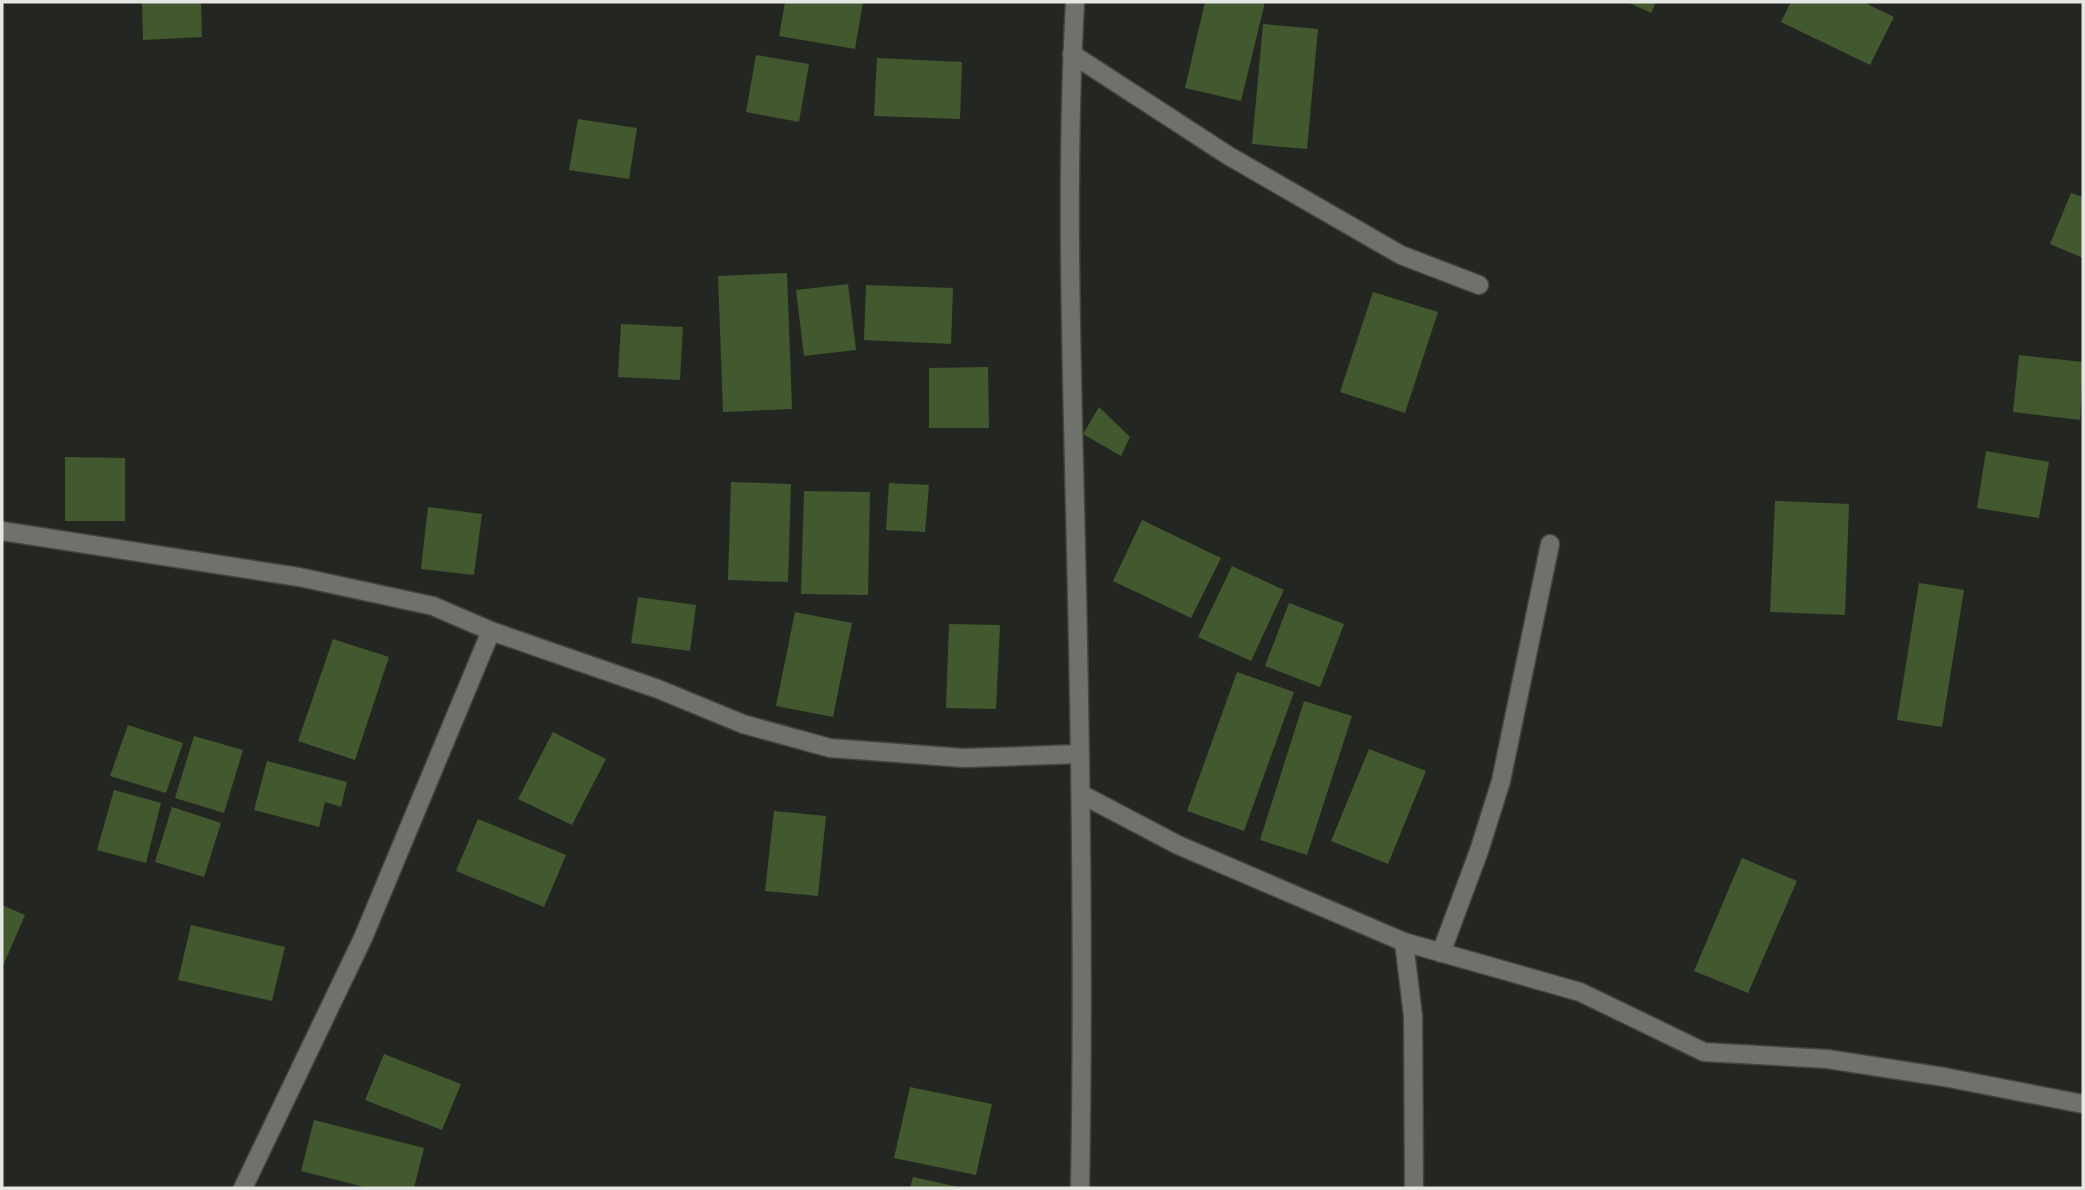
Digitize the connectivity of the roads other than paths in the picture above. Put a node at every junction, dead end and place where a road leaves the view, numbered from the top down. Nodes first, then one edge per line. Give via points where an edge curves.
1 (1074, 2) edge
2 (1072, 54) junction
3 (1479, 285) dead end
4 (2, 531) edge
5 (1550, 544) dead end
6 (491, 631) junction
7 (1080, 754) junction
8 (1081, 794) junction
9 (1404, 942) junction
10 (1441, 953) junction
11 (2081, 1099) edge
12 (243, 1188) edge
13 (1080, 1188) edge
14 (1414, 1188) edge

1 - 2 street
2 - 3 street via 1229,156 1401,255
2 - 7 street via 1068,221
4 - 6 street via 299,577 433,606
5 - 10 street via 1501,781
6 - 7 street via 743,723 830,748 964,758
6 - 12 street via 363,938
7 - 8 street
8 - 9 street via 1178,845
8 - 13 street via 1084,1007
9 - 10 street
9 - 14 street via 1413,1016
10 - 11 street via 1580,992 1704,1052 1827,1059

